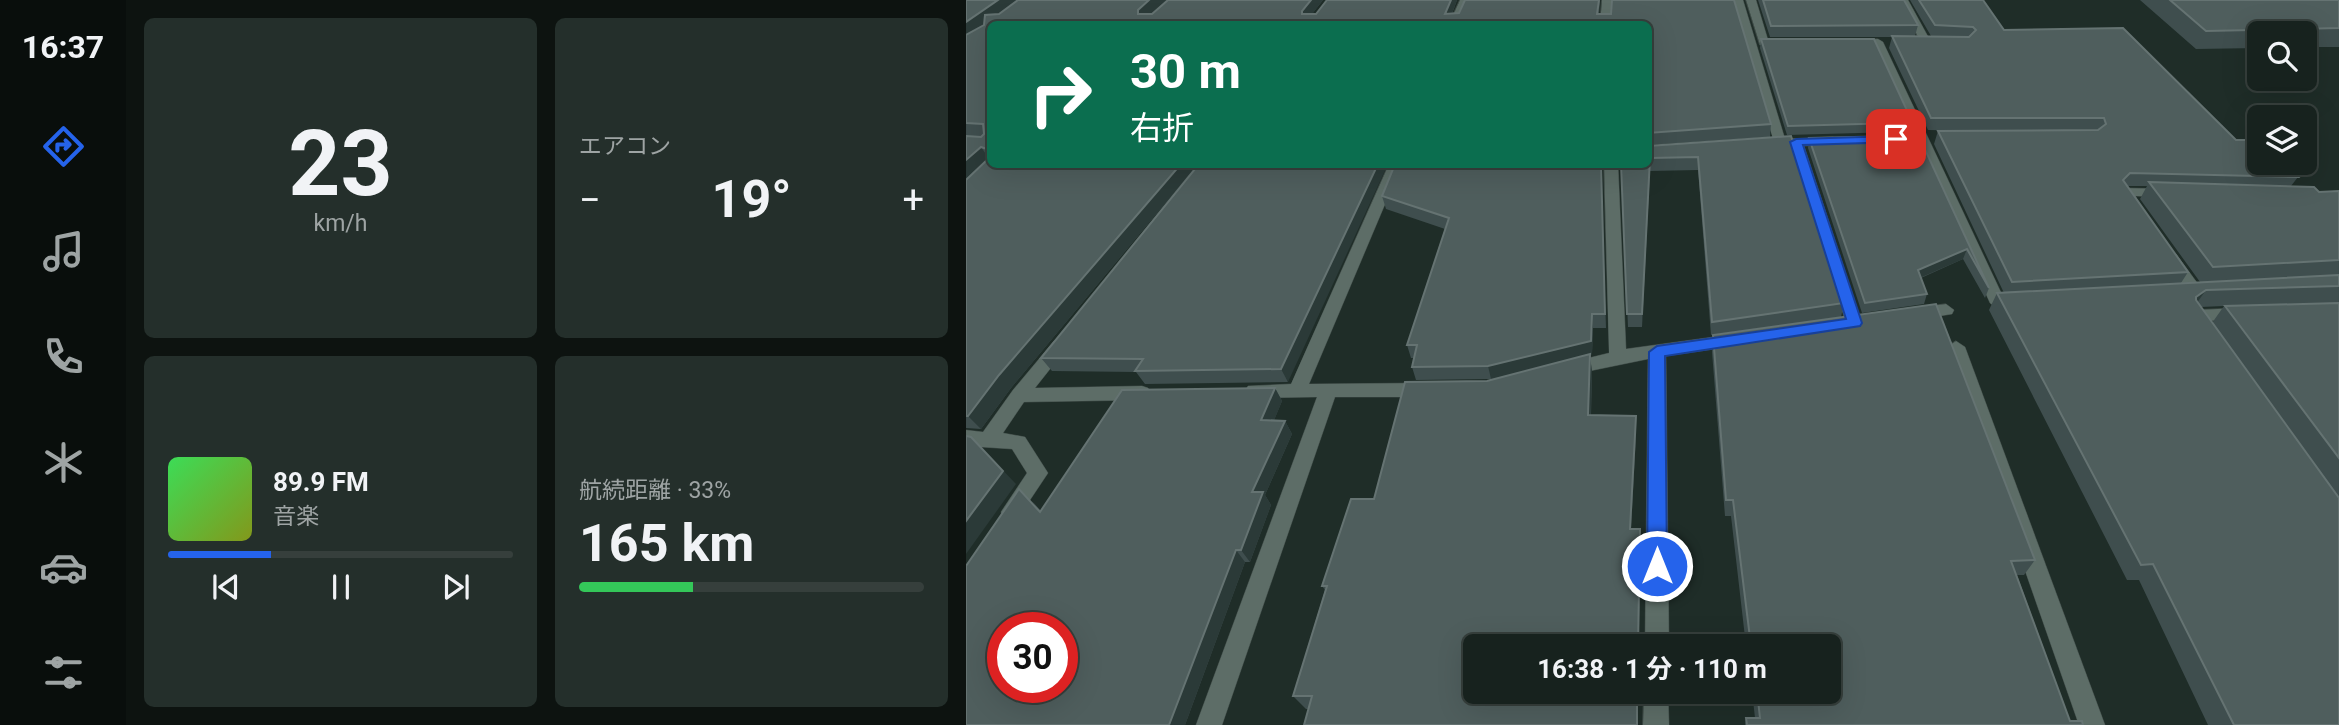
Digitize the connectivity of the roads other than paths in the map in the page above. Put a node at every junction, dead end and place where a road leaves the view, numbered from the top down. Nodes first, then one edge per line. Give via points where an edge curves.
1 (1465, 0) edge
2 (1607, 0) edge
3 (1738, 0) edge
4 (1751, 0) edge
5 (1903, 0) edge
6 (1455, 21) edge
7 (1605, 21) edge
8 (1789, 43) edge
9 (1840, 43) edge
10 (1939, 43) edge
11 (1846, 141) edge
12 (1780, 142) junction
13 (1796, 142) junction
14 (1753, 144) edge
15 (1394, 168) edge
16 (1611, 168) edge
17 (2178, 193) edge
18 (2140, 214) edge
19 (2164, 247) edge
20 (2169, 293) edge
21 (2000, 303) edge
22 (1946, 310) dead end
23 (2260, 314) edge
24 (1894, 317) edge
25 (1854, 323) edge
26 (1070, 332) edge
27 (1749, 338) edge
28 (2210, 339) edge
29 (1956, 347) edge
30 (1657, 352) junction
31 (1618, 357) junction
32 (1555, 373) edge
33 (1297, 390) junction
34 (1437, 390) edge
35 (1241, 391) edge
36 (1328, 391) junction
37 (1158, 393) edge
38 (1019, 395) junction
39 (966, 438) edge
40 (988, 440) junction
41 (1002, 525) edge
42 (1657, 634) edge
43 (1656, 704) edge
44 (1209, 725) edge
45 (1656, 725) edge
46 (2092, 725) edge

1 - 6 street
2 - 7 street
3 - 12 street
4 - 8 street via 1764,43
5 - 10 street via 1920,42
9 - 21 street via 1884,42
11 - 13 street
12 - 13 street
12 - 14 street
13 - 25 street
15 - 33 street
16 - 31 street
17 - 18 street via 2125,192
19 - 20 street via 2202,291
22 - 24 street
23 - 28 street via 2194,316
26 - 38 street
27 - 30 street
29 - 46 street
30 - 31 street
30 - 42 street
31 - 32 street
33 - 35 street
33 - 36 street
34 - 36 street
36 - 44 street
37 - 38 street
38 - 40 street
39 - 40 street
40 - 41 street via 1018,442 1038,473
43 - 45 street

